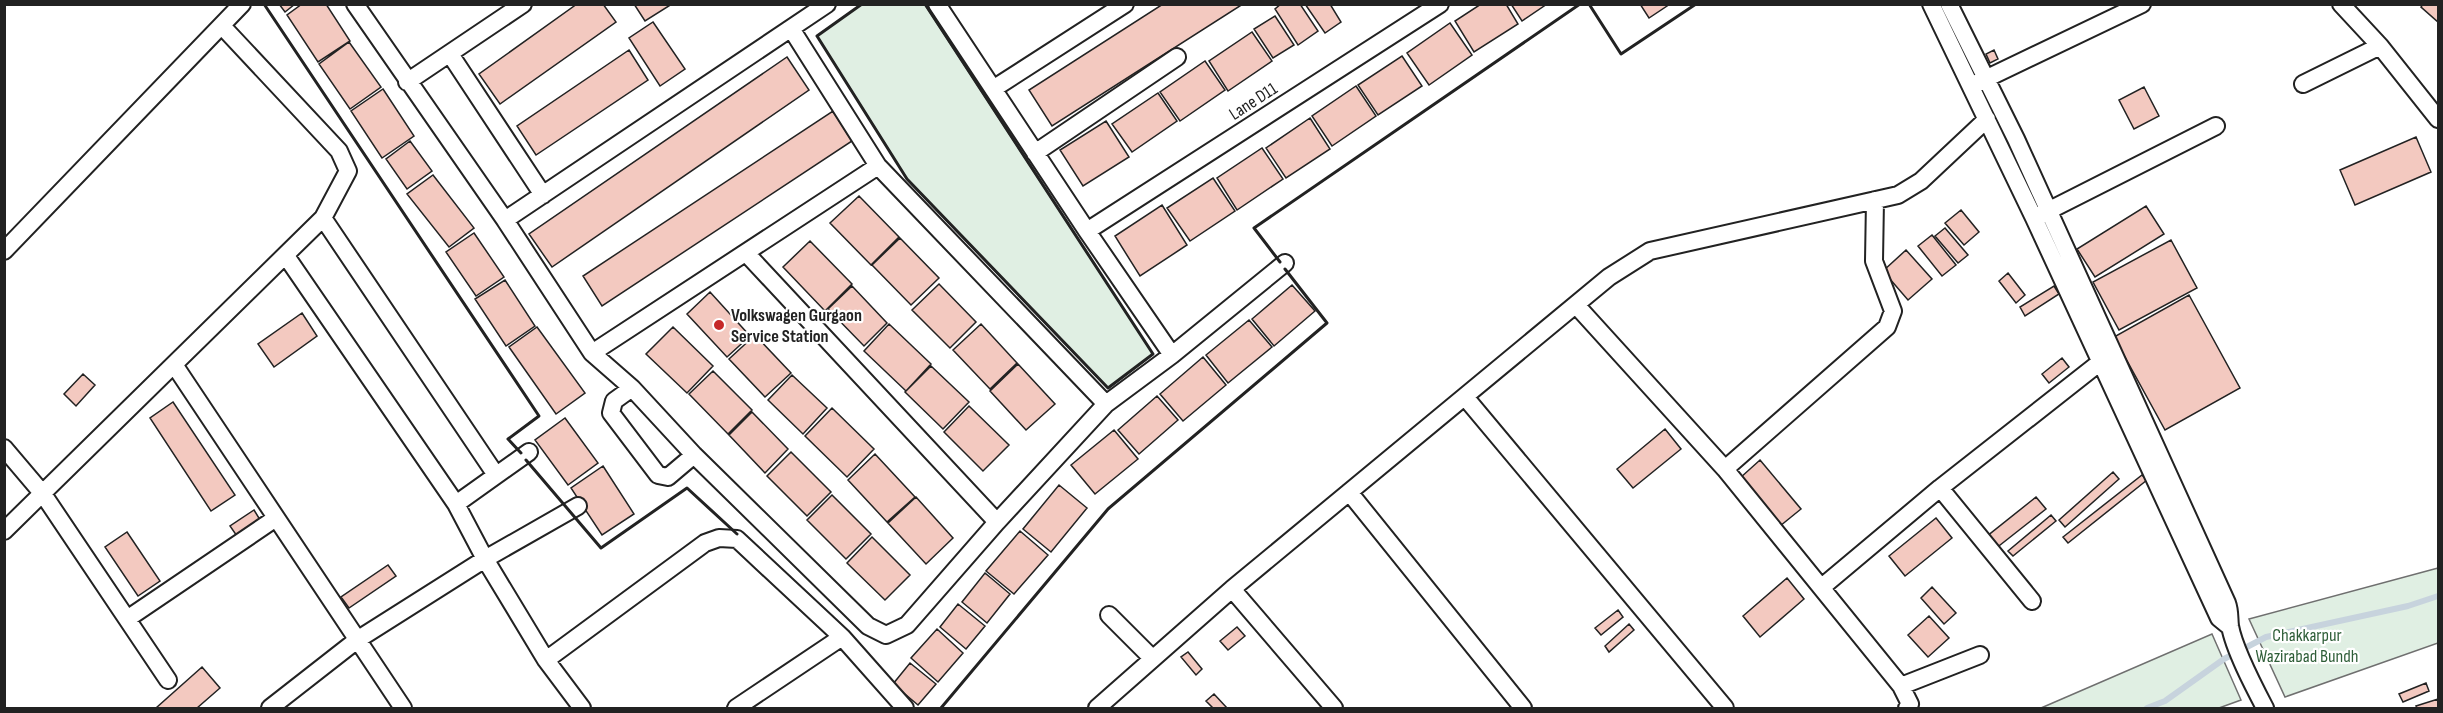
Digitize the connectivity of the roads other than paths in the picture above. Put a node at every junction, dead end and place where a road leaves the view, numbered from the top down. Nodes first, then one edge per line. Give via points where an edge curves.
1 (242, 4) edge
2 (355, 4) edge
3 (523, 4) edge
4 (827, 4) edge
5 (937, 4) edge
6 (1125, 4) edge
7 (1440, 4) edge
8 (1931, 4) edge
9 (1949, 4) edge
10 (2142, 4) edge
11 (2341, 4) edge
12 (222, 26) junction
13 (792, 30) junction
14 (2380, 46) junction
15 (450, 54) junction
16 (1177, 57) dead end
17 (407, 82) junction
18 (1978, 83) junction
19 (2303, 84) dead end
20 (993, 89) junction
21 (1987, 119) junction
22 (2439, 119) edge
23 (2216, 126) dead end
24 (1035, 153) junction
25 (878, 166) junction
26 (543, 195) junction
27 (1875, 200) junction
28 (2042, 215) junction
29 (323, 218) junction
30 (505, 220) junction
31 (1087, 231) junction
32 (4, 251) edge
33 (746, 253) junction
34 (286, 256) junction
35 (1285, 262) dead end
36 (1576, 305) junction
37 (592, 353) junction
38 (1172, 355) junction
39 (2107, 357) junction
40 (174, 366) junction
41 (632, 388) junction
42 (1465, 397) junction
43 (1106, 404) junction
44 (4, 448) edge
45 (529, 452) dead end
46 (694, 455) junction
47 (1725, 469) junction
48 (496, 475) junction
49 (1940, 488) junction
50 (1350, 492) junction
51 (43, 494) junction
52 (456, 504) junction
53 (578, 506) dead end
54 (276, 518) junction
55 (997, 522) junction
56 (4, 531) edge
57 (485, 559) junction
58 (1822, 587) junction
59 (1232, 589) junction
60 (2032, 601) dead end
61 (1109, 615) dead end
62 (127, 619) junction
63 (842, 638) junction
64 (357, 640) junction
65 (1980, 655) dead end
66 (1152, 658) junction
67 (546, 660) junction
68 (168, 680) dead end
69 (1901, 686) junction
70 (270, 708) edge
71 (403, 708) edge
72 (582, 708) edge
73 (736, 708) edge
74 (905, 708) edge
75 (1097, 708) edge
76 (1334, 708) edge
77 (1523, 708) edge
78 (1725, 708) edge
79 (1907, 708) edge
80 (2265, 708) edge

1 - 12 street
2 - 17 street
3 - 15 street
4 - 13 street
5 - 20 street
6 - 20 street
7 - 31 street, Lane D11
8 - 18 street
9 - 18 street
10 - 18 street
11 - 14 street
12 - 29 street via 339,151 348,171
12 - 32 street
13 - 25 street
13 - 26 street
14 - 19 street
14 - 22 street
15 - 17 street
15 - 26 street
16 - 24 street
17 - 30 street
18 - 21 street
18 - 28 street
20 - 24 street
21 - 27 street via 1922,181 1898,195
21 - 28 street
23 - 28 street
24 - 31 street
25 - 33 street
25 - 43 street
26 - 30 street
27 - 36 street via 1650,251 1609,277
27 - 47 street via 1874,261 1893,310 1887,327
28 - 39 street
29 - 34 street
29 - 48 street
30 - 37 street
31 - 38 street
33 - 37 street
33 - 55 street
34 - 40 street
34 - 52 street
35 - 38 street
36 - 42 street
36 - 47 street
37 - 41 street
38 - 43 street
39 - 49 street
39 - 80 street via 2219,618 2230,627
40 - 51 street
40 - 54 street
41 - 46 street
41 - 46 street via 614,401 610,413 658,475 668,477
42 - 50 street
42 - 78 street
43 - 55 street
44 - 51 street
45 - 48 street
46 - 55 street via 868,626 886,634 907,625
47 - 58 street
48 - 52 street
49 - 58 street
49 - 60 street
50 - 59 street
50 - 77 street
51 - 56 street
51 - 62 street
52 - 57 street
53 - 57 street
54 - 62 street
54 - 64 street
57 - 64 street
57 - 67 street
58 - 69 street
59 - 66 street
59 - 76 street
61 - 66 street
62 - 68 street
63 - 67 street via 737,539 719,538 705,543
63 - 73 street
63 - 74 street
64 - 70 street
64 - 71 street
65 - 69 street
66 - 75 street
67 - 72 street
69 - 79 street via 1910,704

